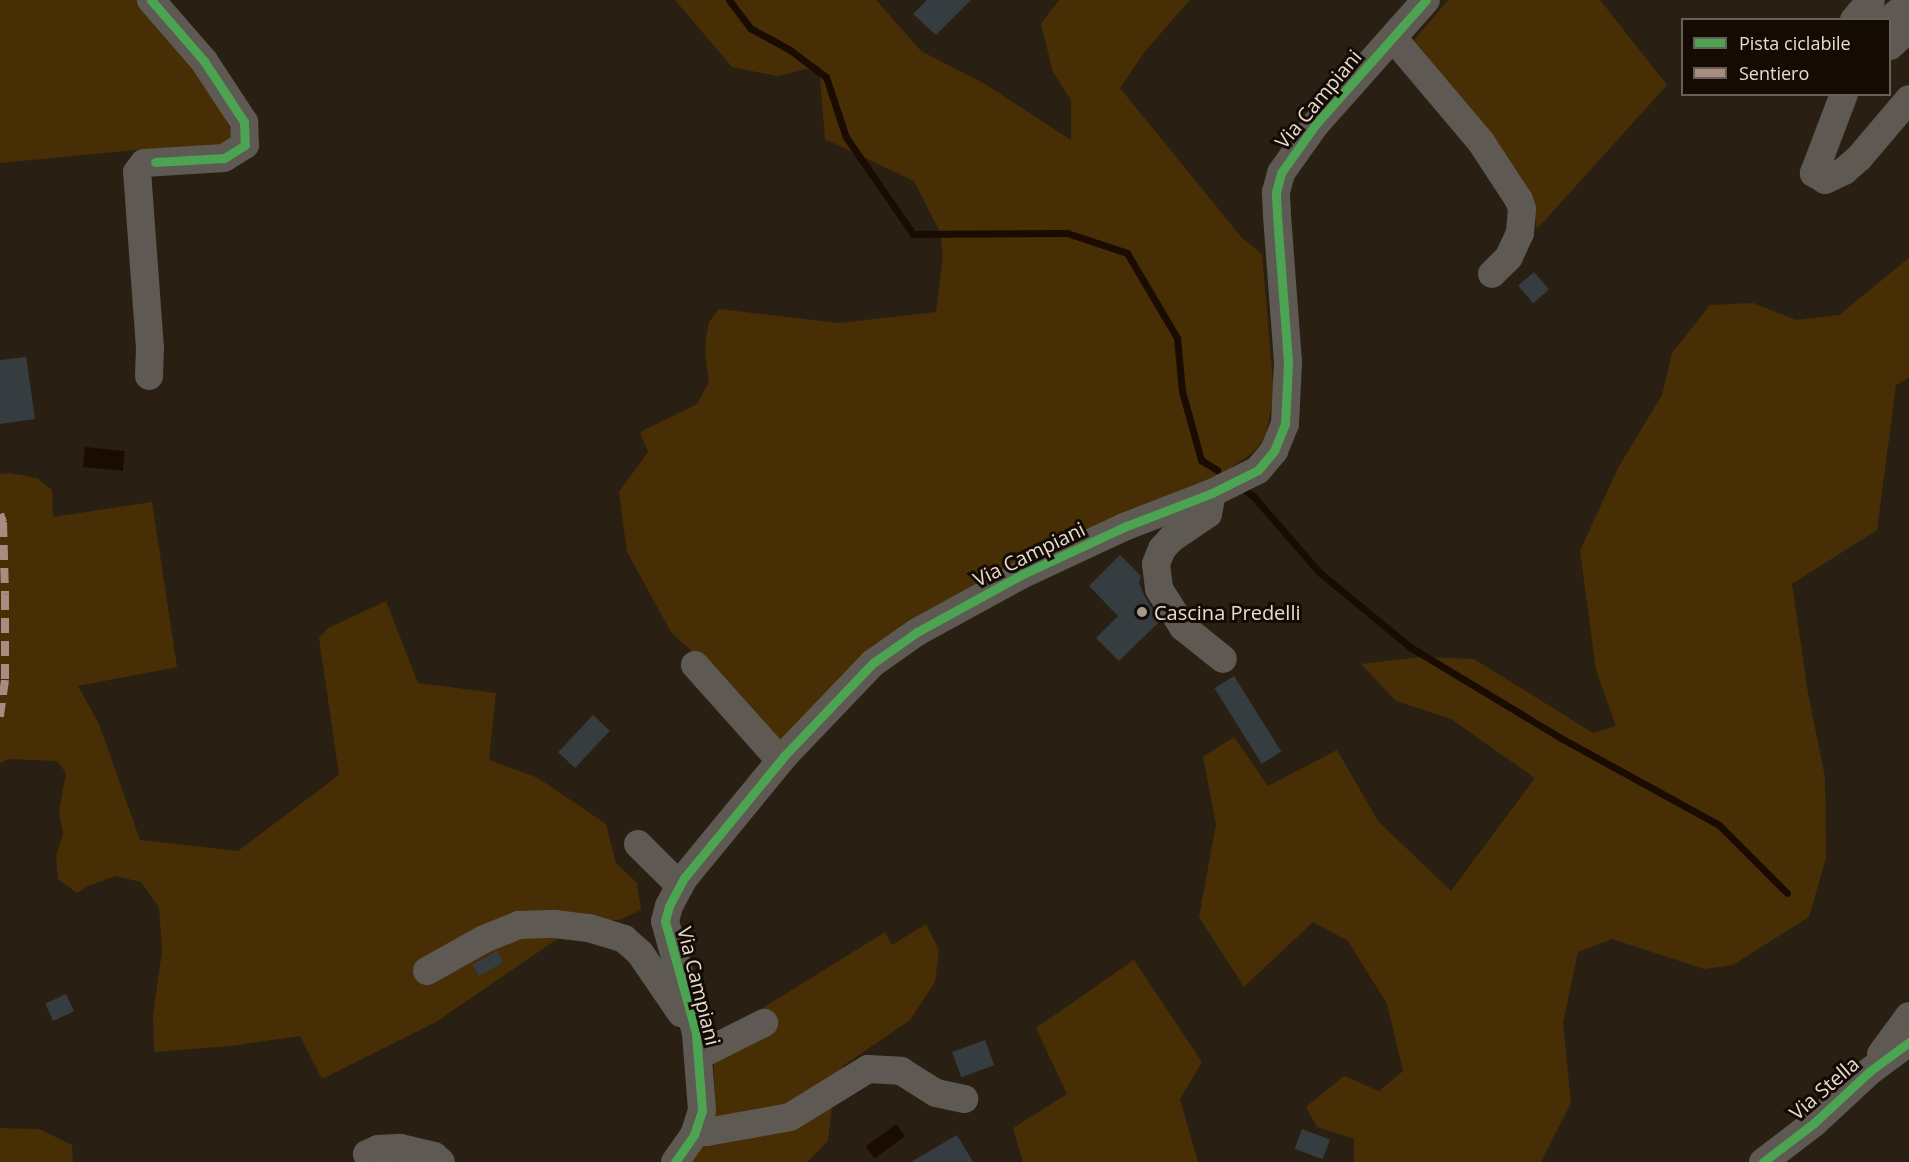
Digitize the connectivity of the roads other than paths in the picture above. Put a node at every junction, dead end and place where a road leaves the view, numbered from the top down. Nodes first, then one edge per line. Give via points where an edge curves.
1 (151, 0) edge
2 (1426, 0) edge
3 (1871, 0) edge
4 (1909, 4) edge
5 (1856, 18) edge
6 (1891, 18) edge
7 (1909, 28) edge
8 (1394, 39) junction
9 (1891, 45) edge
10 (1843, 96) edge
11 (1909, 99) edge
12 (1492, 274) dead end
13 (149, 376) dead end
14 (1212, 493) junction
15 (1223, 659) dead end
16 (695, 664) dead end
17 (780, 760) junction
18 (638, 844) dead end
19 (680, 886) junction
20 (427, 971) dead end
21 (1909, 1016) edge
22 (692, 1022) junction
23 (764, 1023) dead end
24 (1909, 1042) edge
25 (698, 1056) junction
26 (1870, 1071) junction
27 (964, 1099) dead end
28 (697, 1126) junction
29 (372, 1162) edge
30 (441, 1162) edge
31 (675, 1162) edge
32 (1763, 1162) edge

1 - 13 street via 204,61 244,122 245,145 224,158 144,163 137,172
2 - 8 street, Via Campiani
3 - 5 street
4 - 6 street
7 - 9 street
8 - 12 street via 1481,142 1519,200 1520,233 1509,257
8 - 14 street, Via Campiani via 1316,125 1281,173 1276,192 1288,362 1285,424 1274,451 1258,470
10 - 11 street via 1814,172 1825,180 1859,158
14 - 15 street via 1208,514 1171,539 1156,564 1159,589 1183,627
14 - 17 street, Via Campiani via 1124,527 1021,575 917,632 873,663
16 - 17 street
17 - 19 street, Via Campiani
18 - 19 street
19 - 22 street, Via Campiani via 665,921
20 - 22 street via 484,939 519,926 555,924 589,928 624,939 640,953 676,1010
21 - 26 street
22 - 25 street, Via Campiani
23 - 25 street
24 - 26 street, Via Stella
25 - 28 street, Via Campiani via 702,1110
26 - 32 street, Via Stella via 1815,1123
27 - 28 street via 936,1093 901,1071 868,1069 790,1117 707,1132
28 - 31 street, Via Campiani
29 - 30 street via 367,1154 400,1148 434,1156

